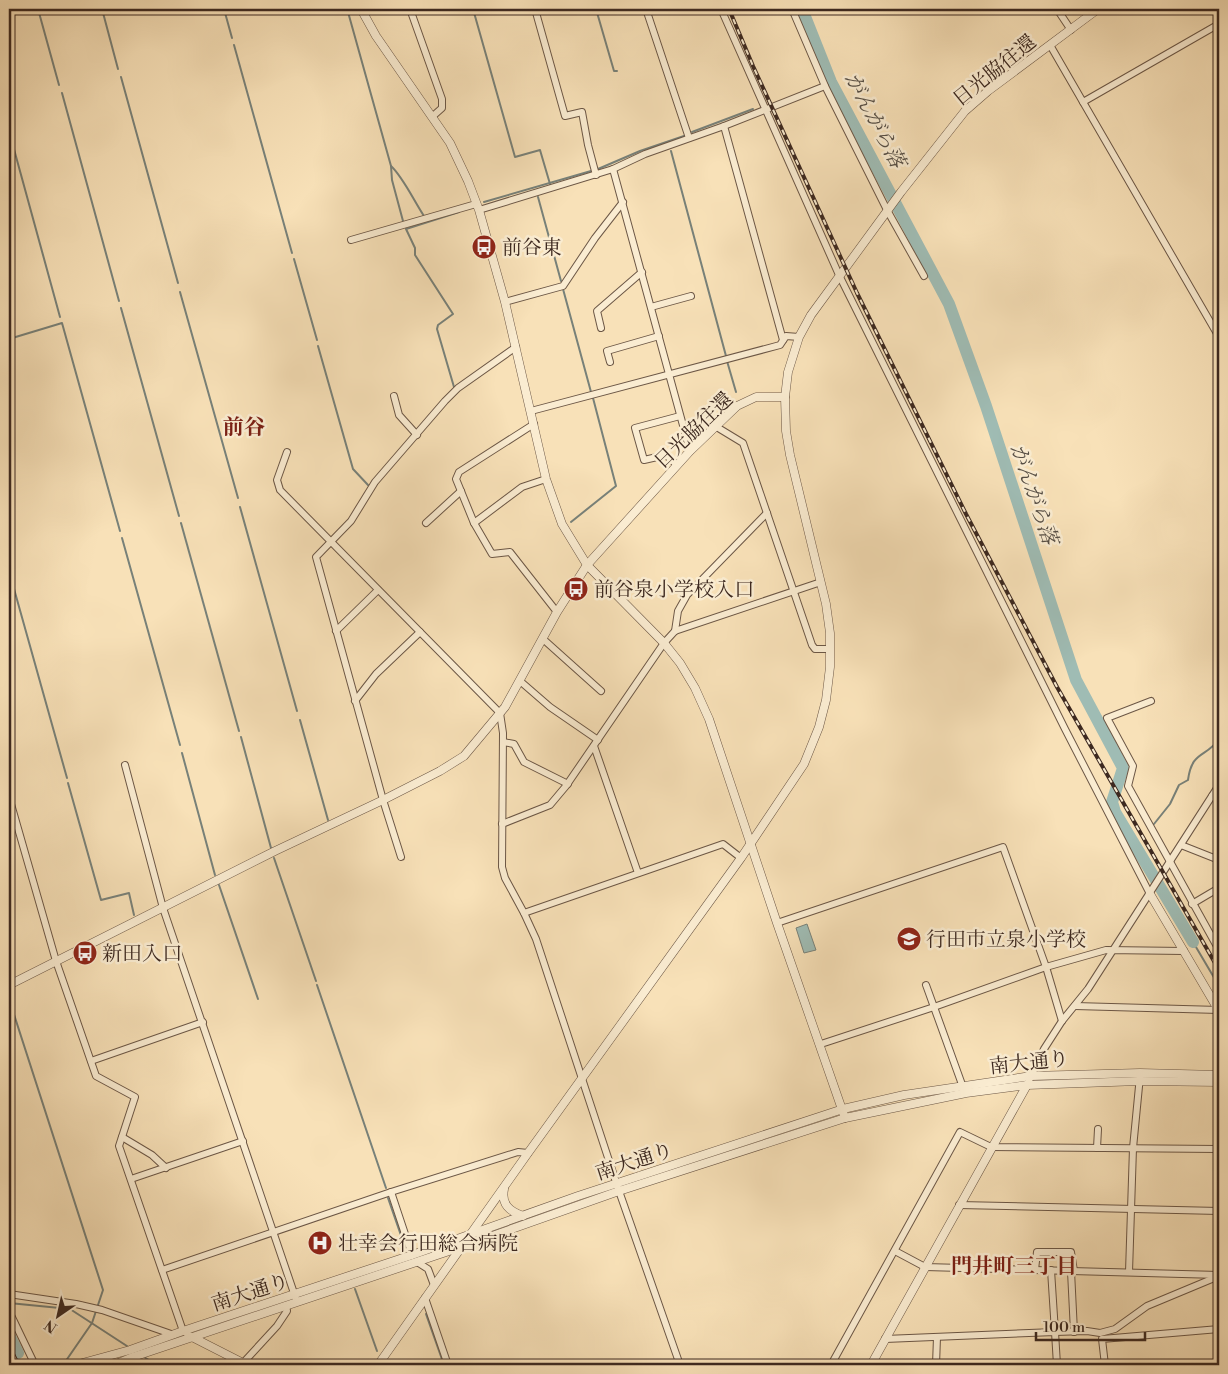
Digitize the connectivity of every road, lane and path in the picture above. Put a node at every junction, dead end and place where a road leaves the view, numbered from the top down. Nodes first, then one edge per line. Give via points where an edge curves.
1 (361, 9) edge
2 (410, 9) edge
3 (535, 9) edge
4 (646, 9) edge
5 (721, 9) edge
6 (792, 9) edge
7 (1057, 9) edge
8 (1098, 9) edge
9 (1219, 24) edge
10 (1071, 30) junction
11 (1050, 45) junction
12 (825, 86) junction
13 (1083, 102) junction
14 (765, 109) junction
15 (433, 116) junction
16 (724, 126) junction
17 (689, 138) junction
18 (613, 169) junction
19 (596, 175) junction
20 (623, 202) junction
21 (478, 207) junction
22 (889, 208) junction
23 (351, 240) dead end
24 (642, 272) junction
25 (839, 275) junction
26 (924, 276) dead end
27 (691, 296) dead end
28 (505, 302) junction
29 (651, 307) junction
30 (601, 328) dead end
31 (659, 336) junction
32 (1219, 336) edge
33 (799, 337) junction
34 (783, 340) junction
35 (516, 347) junction
36 (610, 362) dead end
37 (669, 374) junction
38 (394, 396) dead end
39 (785, 398) junction
40 (531, 411) junction
41 (680, 416) junction
42 (534, 424) junction
43 (715, 426) junction
44 (417, 435) junction
45 (690, 451) junction
46 (287, 452) dead end
47 (677, 465) junction
48 (546, 479) junction
49 (461, 491) junction
50 (767, 513) junction
51 (426, 523) dead end
52 (474, 523) junction
53 (330, 542) junction
54 (587, 565) junction
55 (821, 582) junction
56 (378, 590) junction
57 (793, 592) junction
58 (557, 612) junction
59 (675, 631) junction
60 (336, 632) junction
61 (420, 632) junction
62 (543, 638) junction
63 (664, 643) junction
64 (830, 649) junction
65 (520, 681) junction
66 (601, 691) dead end
67 (355, 701) junction
68 (1151, 701) dead end
69 (500, 714) junction
70 (503, 742) junction
71 (596, 743) junction
72 (125, 765) dead end
73 (568, 784) junction
74 (1219, 785) edge
75 (1212, 796) junction
76 (9, 797) edge
77 (1219, 799) edge
78 (383, 800) junction
79 (502, 824) junction
80 (751, 843) junction
81 (1181, 845) junction
82 (401, 857) dead end
83 (741, 858) junction
84 (1219, 860) edge
85 (1170, 862) junction
86 (638, 873) junction
87 (1219, 888) edge
88 (1150, 894) junction
89 (1192, 904) junction
90 (164, 908) junction
91 (524, 913) junction
92 (777, 923) junction
93 (1216, 941) edge
94 (1112, 949) junction
95 (1219, 950) edge
96 (1184, 951) junction
97 (56, 961) junction
98 (1046, 967) junction
99 (9, 985) edge
100 (926, 985) dead end
101 (1075, 1006) junction
102 (934, 1007) junction
103 (1219, 1010) edge
104 (1062, 1021) junction
105 (203, 1022) junction
106 (821, 1044) junction
107 (91, 1061) junction
108 (1219, 1075) edge
109 (1031, 1076) junction
110 (582, 1077) junction
111 (1140, 1077) junction
112 (1219, 1082) edge
113 (1027, 1084) junction
114 (964, 1089) junction
115 (843, 1109) junction
116 (845, 1118) junction
117 (1098, 1129) dead end
118 (122, 1137) junction
119 (243, 1141) junction
120 (991, 1147) junction
121 (1097, 1148) junction
122 (1133, 1148) junction
123 (1219, 1149) edge
124 (528, 1152) junction
125 (166, 1168) junction
126 (131, 1180) junction
127 (504, 1187) junction
128 (618, 1187) junction
129 (391, 1192) junction
130 (959, 1205) junction
131 (1131, 1209) junction
132 (1219, 1212) edge
133 (523, 1216) junction
134 (274, 1232) junction
135 (470, 1234) junction
136 (461, 1247) junction
137 (895, 1250) junction
138 (412, 1255) junction
139 (417, 1262) junction
140 (925, 1267) junction
141 (162, 1270) junction
142 (1036, 1270) junction
143 (1051, 1270) junction
144 (1072, 1271) junction
145 (1129, 1272) junction
146 (1219, 1276) edge
147 (434, 1285) junction
148 (9, 1294) edge
149 (295, 1298) junction
150 (425, 1298) junction
151 (286, 1305) junction
152 (9, 1311) edge
153 (1219, 1329) edge
154 (183, 1331) junction
155 (1055, 1332) junction
156 (1074, 1332) junction
157 (174, 1335) junction
158 (192, 1336) junction
159 (1101, 1336) junction
160 (936, 1337) junction
161 (885, 1339) junction
162 (134, 1351) junction
163 (9, 1355) edge
164 (245, 1364) edge
165 (14, 1365) edge
166 (36, 1365) edge
167 (75, 1365) edge
168 (114, 1365) edge
169 (378, 1365) edge
170 (448, 1365) edge
171 (680, 1365) edge
172 (831, 1365) edge
173 (871, 1365) edge
174 (936, 1365) edge
175 (1057, 1365) edge
176 (1105, 1365) edge

1 - 15 street via 376,36
2 - 15 street via 442,99 442,108
3 - 19 street via 565,116 582,112
4 - 17 street
5 - 14 street
6 - 12 street
7 - 10 street
8 - 10 street, 日光脇往還
9 - 13 street
10 - 11 street, 日光脇往還
11 - 13 street
11 - 22 street, 日光脇往還 via 966,111
12 - 14 street
12 - 22 street
13 - 32 street
14 - 16 street
14 - 25 street
15 - 21 street via 461,163
16 - 17 street
16 - 34 street
17 - 18 street
18 - 19 street
18 - 20 street
19 - 21 street
20 - 24 street
20 - 28 street via 563,286
21 - 23 street
21 - 28 street
22 - 25 street
22 - 26 street
24 - 29 street
24 - 30 street via 597,311
25 - 33 street
25 - 88 street
27 - 29 street
28 - 35 street
29 - 31 street
31 - 36 street via 607,351
31 - 37 street
33 - 34 street via 786,336
33 - 39 street via 788,372
34 - 37 street via 780,345
35 - 40 street
35 - 44 street via 458,388
37 - 40 street
37 - 41 street
38 - 44 street via 399,415
39 - 43 street, 日光脇往還 via 751,398
39 - 55 street via 790,455
40 - 42 street
41 - 45 street
41 - 47 street via 635,428 644,460 666,455
42 - 48 street
42 - 49 street via 459,472 456,479
43 - 45 street, 日光脇往還
43 - 50 street via 743,444
44 - 53 street via 374,482 351,521
45 - 47 street, 日光脇往還
46 - 53 street via 276,480 280,490
47 - 54 street, 日光脇往還
48 - 52 street via 522,487
48 - 54 street via 562,524
49 - 51 street
49 - 52 street
50 - 57 street
50 - 59 street via 687,595 678,610
52 - 58 street via 492,554 510,552
53 - 56 street
53 - 60 street via 316,557
54 - 58 street, 日光脇往還
54 - 63 street
55 - 57 street
55 - 64 street via 829,620
56 - 60 street
56 - 61 street
57 - 59 street
57 - 64 street via 812,645 815,649
58 - 62 street, 日光脇往還
59 - 63 street
60 - 67 street
61 - 67 street via 376,674
61 - 69 street
62 - 65 street, 日光脇往還
62 - 66 street
63 - 71 street
63 - 80 street via 680,663 706,711
64 - 80 street via 826,700 813,743 804,764
65 - 69 street, 日光脇往還
65 - 71 street
67 - 78 street
68 - 85 street via 1106,718 1133,766 1128,786
69 - 70 street
69 - 78 street, 日光脇往還 via 464,756
70 - 73 street via 514,744 524,762
70 - 79 street
71 - 73 street
71 - 86 street
72 - 90 street
73 - 79 street via 550,805
74 - 75 street
75 - 77 street
75 - 81 street
76 - 97 street
78 - 82 street
78 - 90 street, 日光脇往還
79 - 91 street via 502,867
80 - 83 street
80 - 92 street
81 - 84 street
81 - 85 street
83 - 86 street via 723,844
83 - 110 street
85 - 88 street
85 - 89 street
86 - 91 street
87 - 89 street
88 - 94 street
88 - 96 street
89 - 93 street
90 - 97 street, 日光脇往還
90 - 105 street
91 - 110 street via 536,939
92 - 98 street via 1003,847
92 - 106 street
93 - 95 street
94 - 96 street
94 - 98 street
94 - 101 street
96 - 103 street
97 - 99 street, 日光脇往還
97 - 107 street
98 - 102 street
98 - 104 street
100 - 102 street
101 - 103 street
101 - 104 street
102 - 106 street
102 - 114 street
104 - 109 street
105 - 107 street
105 - 119 street
106 - 115 street
107 - 118 street via 96,1076 135,1096
108 - 111 street, 南大通り
109 - 111 street, 南大通り
109 - 113 street
109 - 114 street, 南大通り
110 - 124 street
110 - 128 street
111 - 112 street, 南大通り
111 - 113 street, 南大通り
111 - 122 street
113 - 114 street, 南大通り
113 - 120 street
114 - 115 street, 南大通り via 904,1095
114 - 116 street, 南大通り
115 - 116 street
115 - 128 street, 南大通り
116 - 128 street, 南大通り
117 - 121 street
118 - 125 street via 152,1155
118 - 126 street via 119,1146
119 - 125 street
119 - 134 street
120 - 121 street
120 - 130 street
120 - 137 street via 960,1132
121 - 122 street
122 - 123 street
122 - 131 street
124 - 127 street
124 - 129 street via 518,1152
125 - 126 street
126 - 141 street
127 - 133 street via 504,1202 509,1209
127 - 135 street
128 - 133 street, 南大通り
128 - 136 street, 南大通り
128 - 171 street
129 - 134 street
129 - 138 street
130 - 131 street
130 - 140 street
131 - 132 street
131 - 145 street
133 - 135 street, 南大通り
134 - 141 street
134 - 149 street
135 - 136 street
135 - 138 street, 南大通り
136 - 139 street, 南大通り
136 - 147 street
137 - 140 street
137 - 172 street
138 - 149 street, 南大通り
139 - 147 street via 428,1269
139 - 149 street, 南大通り
140 - 142 street
140 - 161 street
141 - 154 street
142 - 143 street
142 - 144 street via 1036,1252 1071,1252
143 - 144 street
143 - 155 street
144 - 145 street
144 - 156 street
145 - 146 street
146 - 159 street via 1146,1306
147 - 150 street
148 - 157 street via 101,1310
149 - 151 street, 南大通り
149 - 154 street, 南大通り
150 - 169 street
150 - 170 street
151 - 158 street, 南大通り
151 - 164 street via 277,1326
152 - 166 street
153 - 159 street
154 - 157 street, 南大通り
154 - 158 street
155 - 156 street
155 - 160 street
155 - 175 street
156 - 159 street
157 - 162 street, 南大通り
158 - 162 street, 南大通り via 145,1352
158 - 164 street
159 - 176 street
160 - 161 street
160 - 174 street
161 - 173 street
162 - 167 street, 南大通り
162 - 168 street, 南大通り
163 - 165 highway

